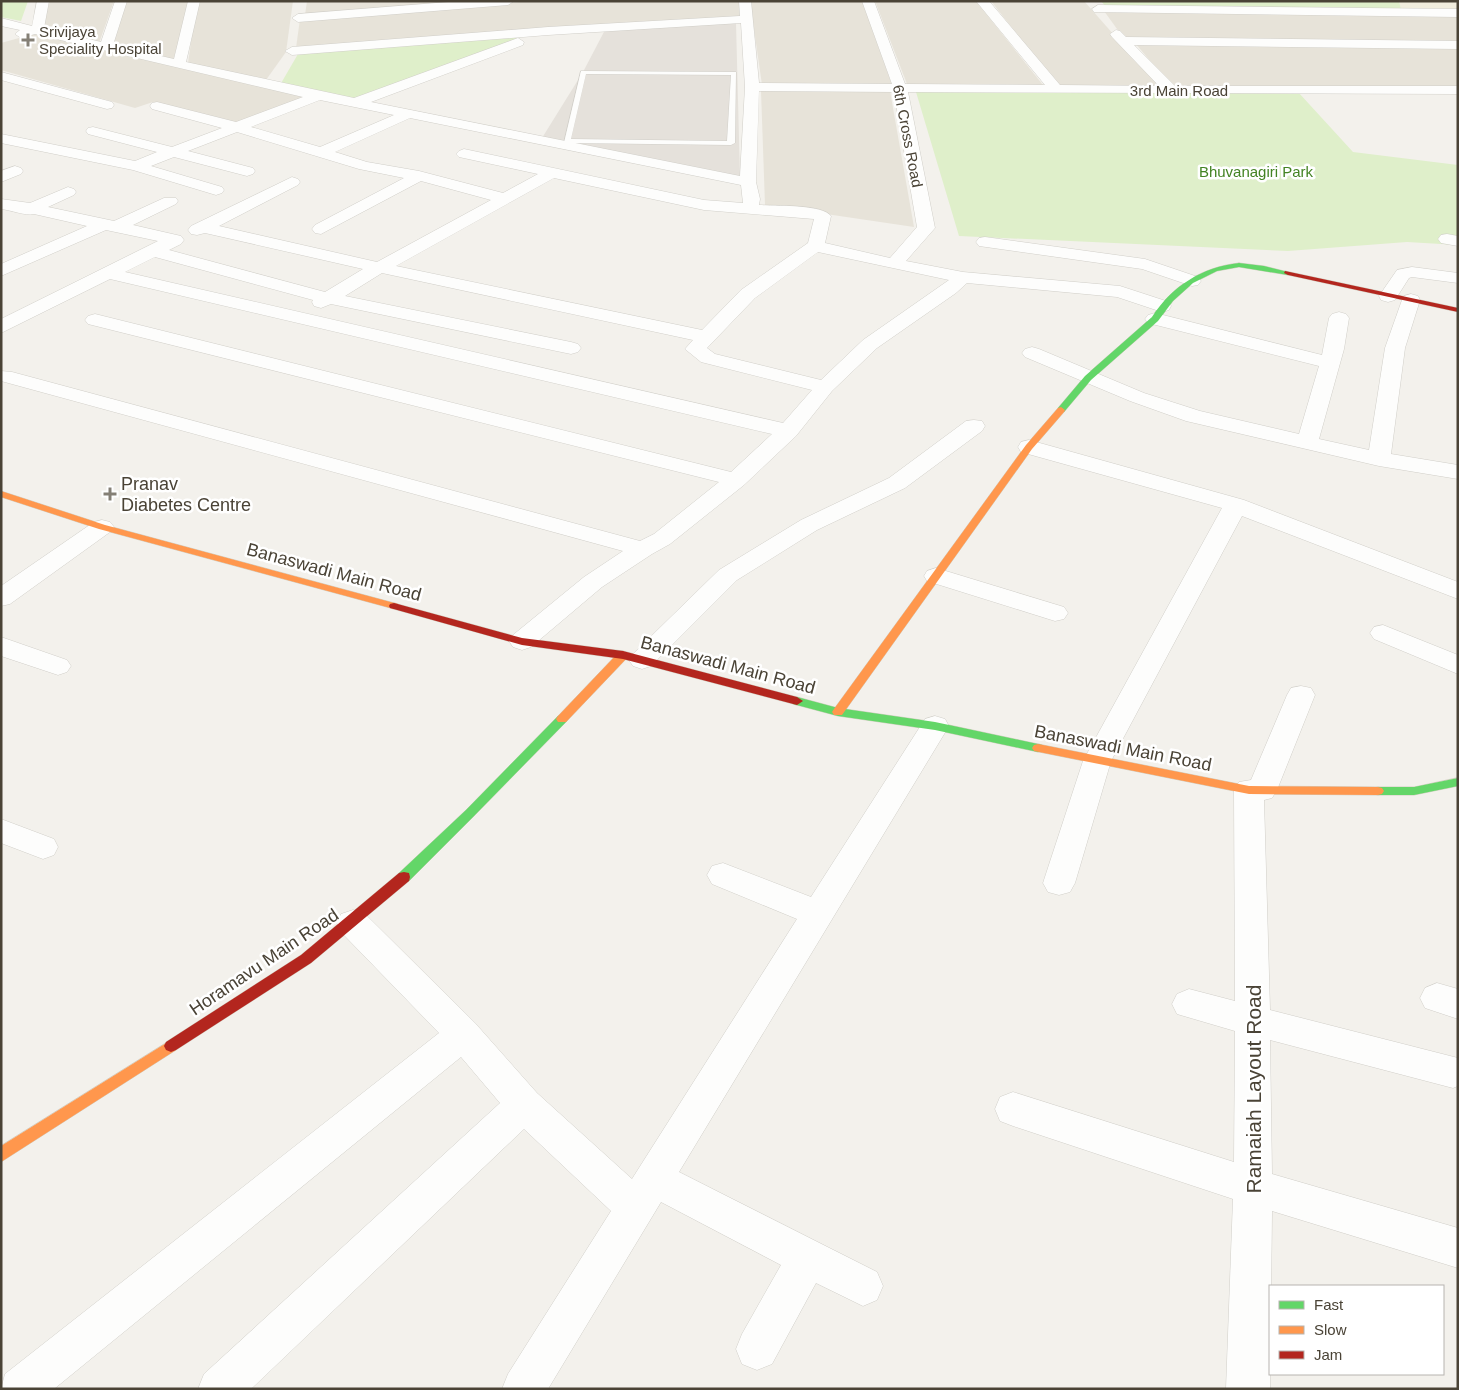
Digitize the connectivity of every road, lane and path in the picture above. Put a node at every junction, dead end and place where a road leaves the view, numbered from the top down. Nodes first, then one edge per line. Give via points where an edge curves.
1 (43, 1) edge
2 (120, 1) edge
3 (194, 1) edge
4 (302, 1) edge
5 (508, 1) edge
6 (745, 1) edge
7 (868, 1) edge
8 (982, 1) edge
9 (1094, 5) edge
10 (1458, 12) edge
11 (298, 18) junction
12 (746, 19) junction
13 (1, 22) edge
14 (38, 29) junction
15 (548, 31) junction
16 (10, 38) dead end
17 (1122, 41) junction
18 (1458, 45) edge
19 (106, 47) junction
20 (292, 51) junction
21 (180, 64) junction
22 (1, 76) edge
23 (271, 86) junction
24 (900, 88) junction
25 (1056, 89) junction
26 (1416, 89) junction
27 (1171, 90) junction
28 (1458, 90) edge
29 (752, 92) junction
30 (318, 96) junction
31 (733, 98) junction
32 (355, 103) junction
33 (1449, 103) dead end
34 (107, 105) dead end
35 (157, 106) dead end
36 (408, 114) junction
37 (236, 127) junction
38 (93, 131) dead end
39 (1, 138) edge
40 (566, 143) junction
41 (172, 151) junction
42 (320, 153) junction
43 (464, 154) dead end
44 (136, 166) junction
45 (247, 171) dead end
46 (552, 173) junction
47 (419, 176) junction
48 (292, 182) dead end
49 (748, 182) junction
50 (216, 190) dead end
51 (68, 192) dead end
52 (507, 199) junction
53 (170, 201) dead end
54 (1, 204) edge
55 (31, 208) junction
56 (750, 209) junction
57 (1, 222) edge
58 (110, 226) junction
59 (203, 227) junction
60 (320, 229) dead end
61 (175, 240) junction
62 (985, 242) dead end
63 (816, 245) junction
64 (152, 251) junction
65 (894, 264) junction
66 (382, 266) junction
67 (1, 271) edge
68 (106, 274) junction
69 (963, 276) junction
70 (1458, 278) edge
71 (1192, 281) junction
72 (1388, 296) junction
73 (328, 298) junction
74 (1411, 300) junction
75 (1458, 310) edge
76 (1159, 313) junction
77 (299, 317) junction
78 (1339, 318) dead end
79 (95, 320) dead end
80 (1, 328) edge
81 (707, 337) junction
82 (571, 348) dead end
83 (1032, 354) dead end
84 (1330, 363) junction
85 (5, 376) dead end
86 (1088, 378) junction
87 (825, 387) junction
88 (974, 426) dead end
89 (788, 431) junction
90 (1307, 443) junction
91 (1029, 448) junction
92 (1379, 459) junction
93 (1458, 472) edge
94 (736, 480) junction
95 (1, 494) edge
96 (1236, 505) junction
97 (102, 527) junction
98 (643, 549) junction
99 (936, 576) junction
100 (1458, 591) edge
101 (1, 598) edge
102 (1055, 613) dead end
103 (1383, 633) dead end
104 (522, 641) junction
105 (1, 646) edge
106 (633, 658) junction
107 (1458, 665) edge
108 (58, 666) dead end
109 (1301, 695) dead end
110 (838, 712) junction
111 (935, 726) junction
112 (1097, 762) junction
113 (1458, 782) edge
114 (1256, 790) junction
115 (1, 830) edge
116 (43, 847) dead end
117 (723, 875) dead end
118 (1059, 882) dead end
119 (818, 914) junction
120 (353, 923) junction
121 (1189, 1004) dead end
122 (1253, 1021) junction
123 (463, 1034) junction
124 (1453, 1072) dead end
125 (524, 1105) junction
126 (1013, 1109) dead end
127 (1, 1156) edge
128 (1253, 1187) junction
129 (645, 1193) junction
130 (1458, 1248) edge
131 (808, 1258) junction
132 (863, 1286) dead end
133 (757, 1349) dead end
134 (20, 1389) edge
135 (218, 1389) edge
136 (523, 1389) edge
137 (1248, 1389) edge

1 - 14 street
2 - 19 street
3 - 21 street
4 - 11 street
5 - 11 street
6 - 12 street
7 - 24 street, 6th Cross Road
8 - 25 street
9 - 10 street
9 - 17 street
11 - 20 street
12 - 15 street
12 - 29 street
13 - 14 street
14 - 16 street
14 - 19 street
15 - 20 street
15 - 32 street
17 - 18 street
17 - 27 street
19 - 21 street
20 - 23 street
21 - 23 street
22 - 34 street
23 - 30 street
24 - 25 street, 3rd Main Road
24 - 29 street, 3rd Main Road
24 - 65 street, 6th Cross Road via 926,228
25 - 27 street, 3rd Main Road
26 - 27 street, 3rd Main Road
26 - 28 street, 3rd Main Road
26 - 33 street
29 - 31 lane
29 - 49 street
30 - 32 street
30 - 37 street
31 - 40 lane via 731,143
31 - 40 lane via 734,73 583,72
32 - 36 street
35 - 37 street
36 - 40 street
36 - 42 street
37 - 41 street
37 - 42 street
38 - 41 street
39 - 44 street
40 - 49 street
41 - 44 street
41 - 45 street
42 - 47 street
43 - 46 street
44 - 50 street
46 - 52 street
46 - 56 street via 704,205
47 - 52 street
47 - 60 street
48 - 59 street
49 - 56 street via 752,199
51 - 55 street
52 - 66 street
53 - 58 street
54 - 55 street
55 - 57 street
55 - 58 street
56 - 63 street via 823,216
58 - 61 street
58 - 67 street
59 - 61 street
59 - 66 street
61 - 64 street
62 - 71 street via 1145,264
63 - 65 street
63 - 81 street via 748,294
64 - 68 street
64 - 73 street
65 - 69 street
66 - 73 street
66 - 81 street
68 - 77 street
68 - 80 street
69 - 76 street via 1092,288 1134,296
69 - 87 street via 950,289 870,344
70 - 72 street via 1403,274
71 - 72 street via 1219,268 1239,265
71 - 76 street
72 - 74 street
73 - 77 street
73 - 82 street
74 - 75 street
74 - 92 street via 1395,348
76 - 84 street
76 - 86 street
77 - 89 street
78 - 84 street
79 - 94 street
81 - 87 street via 695,349 708,358
83 - 86 street
84 - 90 street
85 - 98 street
86 - 90 street via 1194,416
86 - 91 street
87 - 89 street
88 - 106 street via 897,483 809,524 728,575
89 - 94 street
90 - 92 street
91 - 96 street
91 - 99 street
92 - 93 street
94 - 98 street via 662,539
95 - 97 street, Banaswadi Main Road
96 - 100 street
96 - 112 street
97 - 101 street
97 - 104 street, Banaswadi Main Road
98 - 104 street via 593,582
99 - 102 street
99 - 110 street
103 - 107 street
104 - 106 street, Banaswadi Main Road
105 - 108 street
106 - 110 street, Banaswadi Main Road
106 - 120 street, Horamavu Main Road
109 - 114 street
110 - 111 street, Banaswadi Main Road
111 - 112 street, Banaswadi Main Road
111 - 119 street
112 - 114 street, Banaswadi Main Road
112 - 118 street
113 - 114 street, Banaswadi Main Road via 1414,791
114 - 122 street, Ramaiah Layout Road
115 - 116 street
117 - 119 street
119 - 129 street
120 - 123 street
120 - 127 street, Horamavu Main Road via 306,959
121 - 122 street
122 - 124 street
122 - 128 street, Ramaiah Layout Road
123 - 125 street
123 - 134 street
125 - 129 street
125 - 135 street
126 - 128 street
128 - 130 street
128 - 137 street, Ramaiah Layout Road
129 - 131 street
129 - 136 street
131 - 132 street
131 - 133 street

